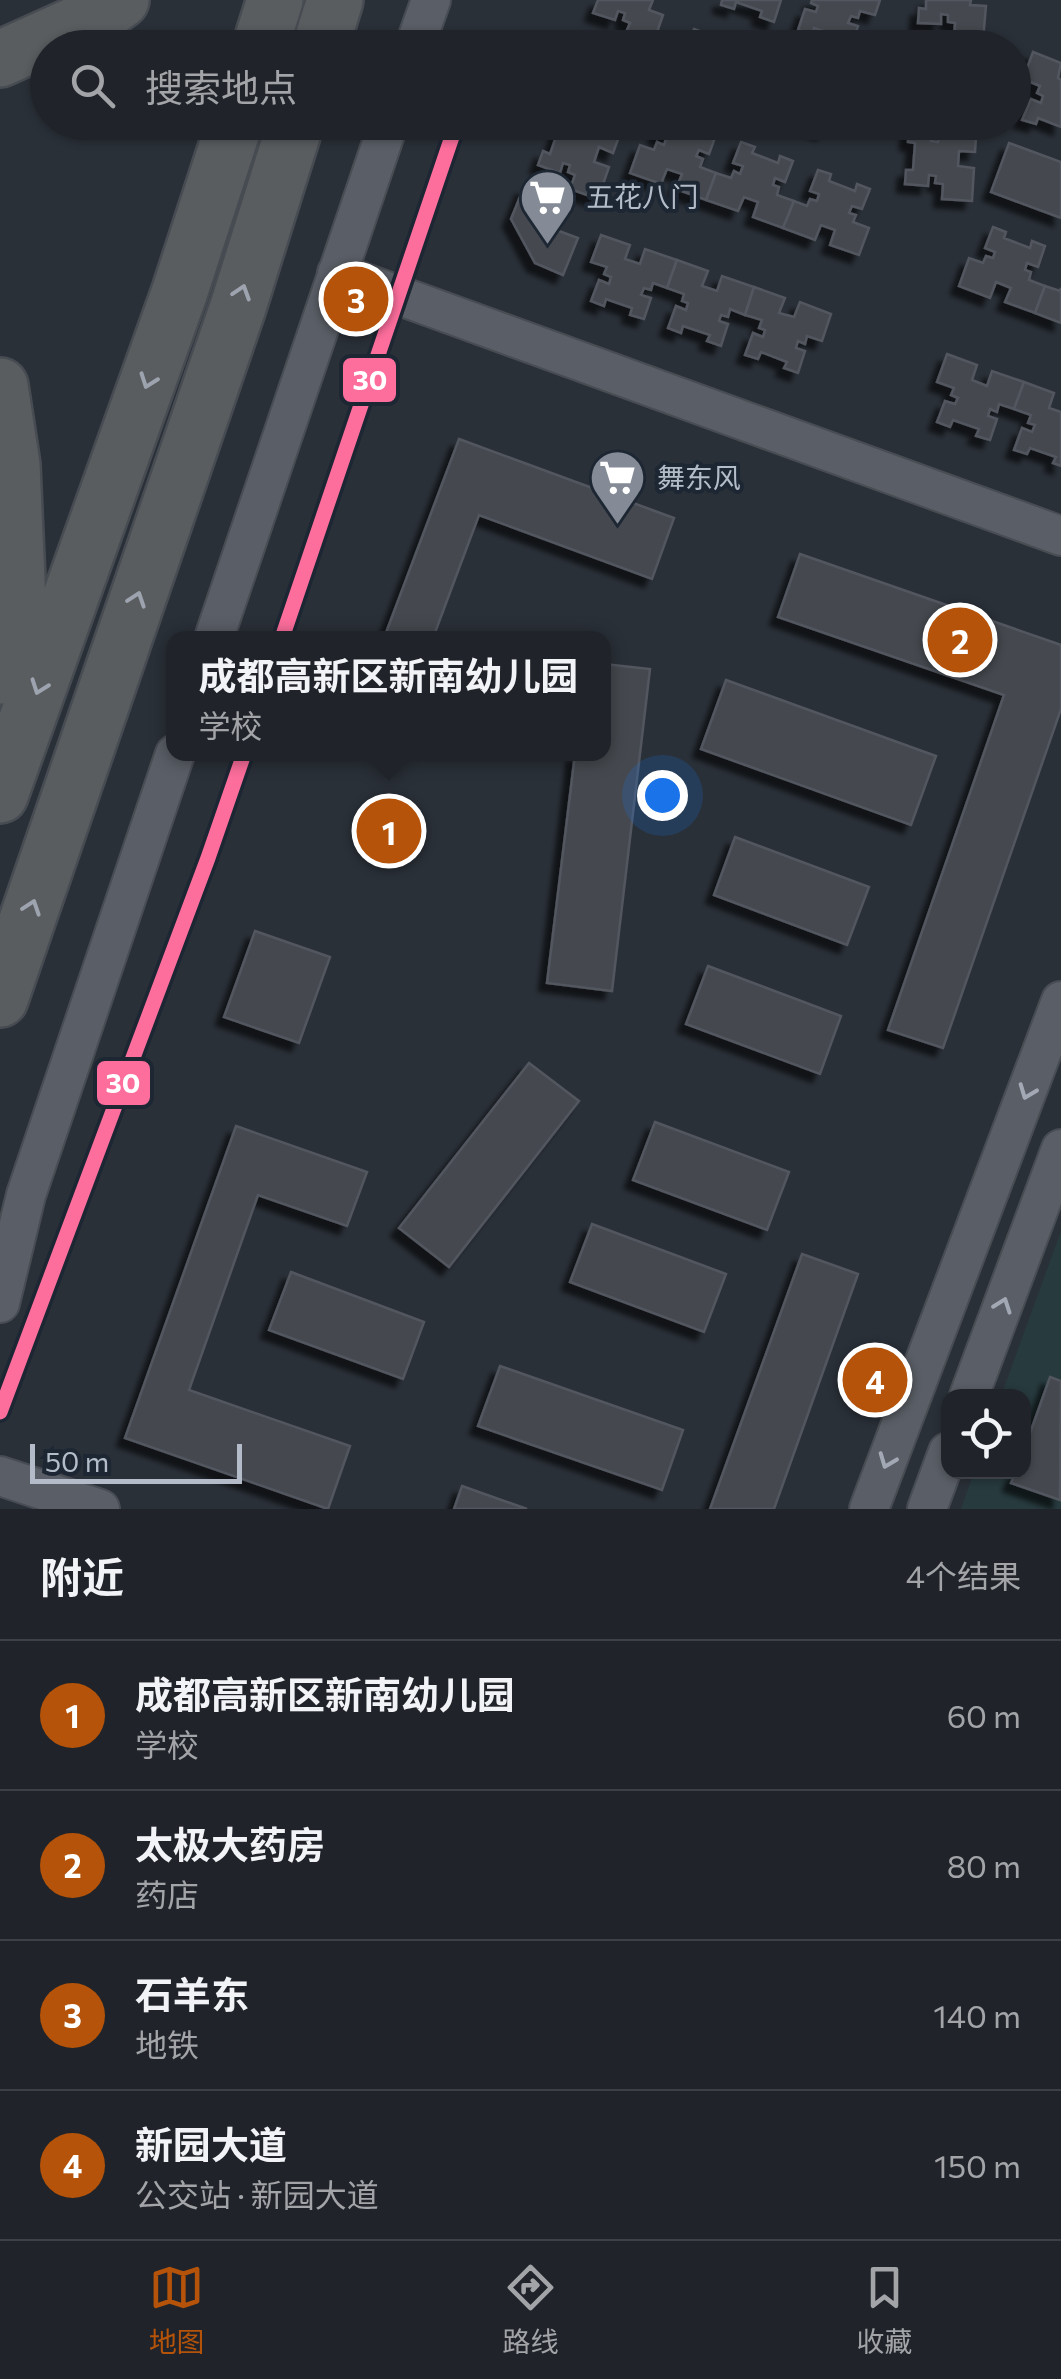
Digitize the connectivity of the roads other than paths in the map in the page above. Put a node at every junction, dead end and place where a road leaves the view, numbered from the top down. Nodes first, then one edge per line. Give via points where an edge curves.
1 (121, 0) edge
2 (276, 0) edge
3 (334, 0) edge
4 (431, 0) edge
5 (64, 30) edge
6 (266, 30) edge
7 (325, 30) edge
8 (420, 30) edge
9 (30, 45) edge
10 (0, 59) edge
11 (230, 140) edge
12 (290, 140) edge
13 (383, 140) edge
14 (337, 273) junction
15 (0, 386) edge
16 (1061, 536) edge
17 (216, 631) edge
18 (0, 676) edge
19 (173, 761) edge
20 (0, 795) edge
21 (0, 999) edge
22 (1061, 1001) edge
23 (1061, 1150) edge
24 (0, 1303) edge
25 (972, 1389) edge
26 (941, 1472) edge
27 (0, 1476) edge
28 (100, 1509) edge
29 (869, 1509) edge
30 (928, 1509) edge

1 - 5 highway
2 - 6 highway
3 - 7 highway
4 - 8 street
9 - 10 highway
11 -> 20 highway
21 -> 12 highway
13 - 14 street
14 - 16 street
14 - 17 street
15 - 18 highway via 12,466 18,603
19 - 24 street via 26,1195
22 -> 29 street
25 -> 23 street
26 - 30 street
27 - 28 street

